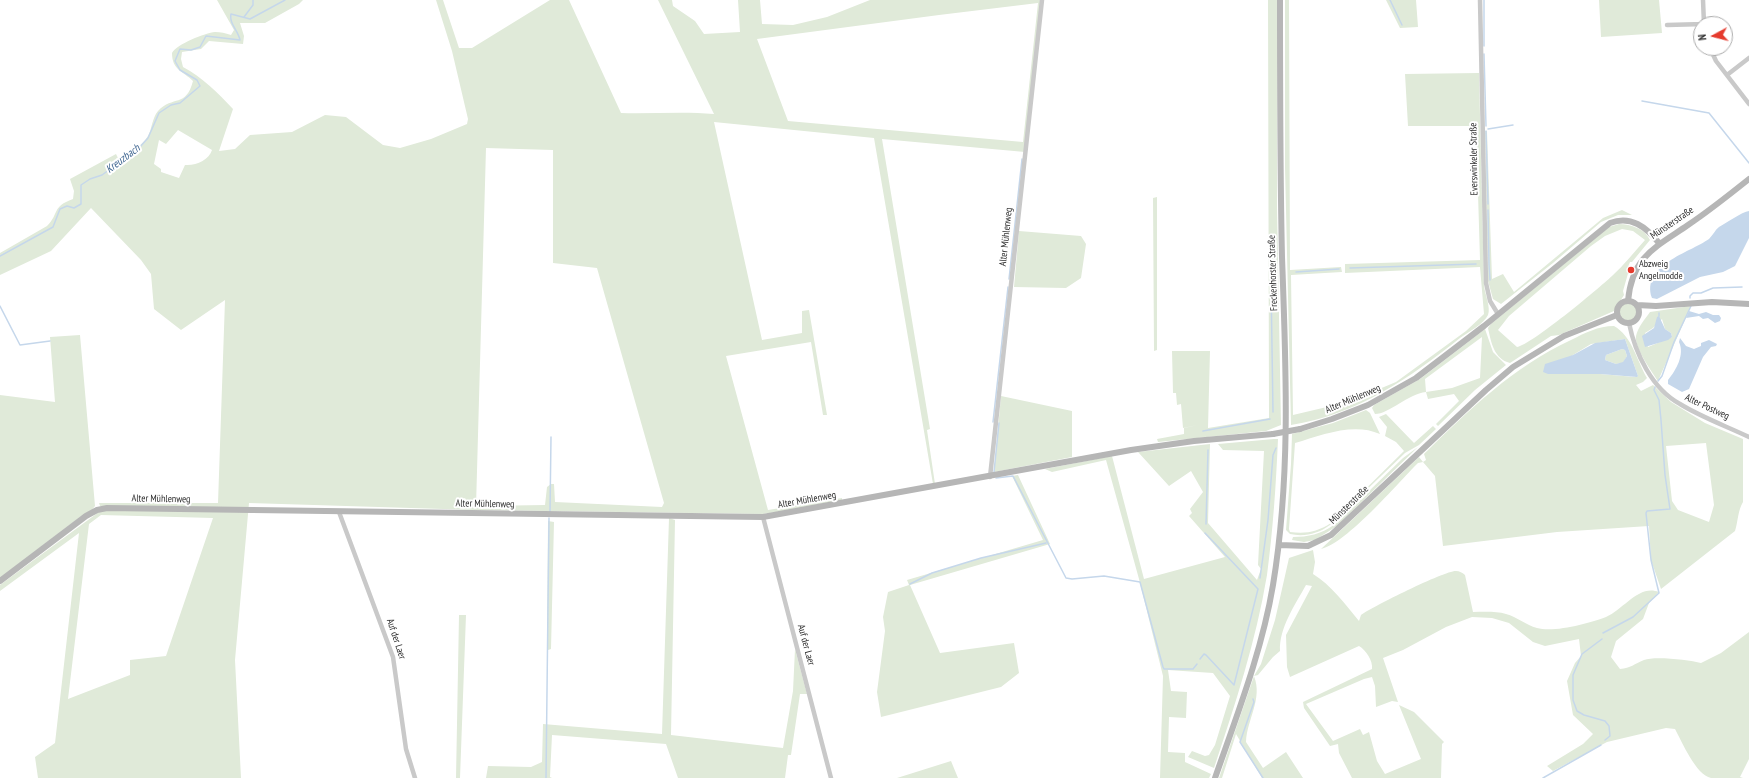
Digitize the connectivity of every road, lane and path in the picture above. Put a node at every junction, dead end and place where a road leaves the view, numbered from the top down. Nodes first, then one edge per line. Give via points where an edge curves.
1 (1042, 0) edge
2 (1280, 0) edge
3 (1480, 0) edge
4 (1703, 0) edge
5 (1704, 16) edge
6 (1693, 24) edge
7 (1667, 25) dead end
8 (1715, 56) edge
9 (1749, 58) edge
10 (1726, 75) junction
11 (1749, 104) edge
12 (1749, 178) edge
13 (1659, 243) junction
14 (1628, 301) junction
15 (1749, 304) edge
16 (1637, 305) junction
17 (1656, 306) junction
18 (1498, 314) junction
19 (1639, 314) junction
20 (1617, 315) junction
21 (1629, 323) junction
22 (1749, 437) edge
23 (990, 477) junction
24 (339, 512) junction
25 (763, 517) junction
26 (1279, 545) junction
27 (0, 581) edge
28 (414, 778) edge
29 (831, 778) edge
30 (1215, 778) edge

1 - 23 street, Alter Mühlenweg
2 - 26 street, Freckenhorster Straße via 1281,208 1287,425
3 - 18 street, Everswinkeler Straße via 1486,283
4 - 5 street
6 - 7 street
8 - 10 street
9 - 10 street
10 - 11 street
12 - 13 street, Münsterstraße via 1687,226
13 - 14 street, Münsterstraße via 1639,266
13 - 18 street, Alter Mühlenweg via 1645,228 1634,222 1624,220 1610,223
14 - 16 street
14 - 20 street via 1619,305
15 - 17 street via 1698,302
16 - 17 street
16 - 19 street
17 - 19 street
18 - 23 street, Alter Mühlenweg, bridge via 1430,368 1390,394 1343,415 1300,429 1149,447
19 - 21 street via 1636,321
20 - 21 street via 1622,321
20 - 26 street, Münsterstraße via 1564,336 1513,367 1331,535 1308,546
21 - 22 street, Alter Postweg via 1643,363 1664,392 1679,404
23 - 25 street, Alter Mühlenweg
24 - 25 street, Alter Mühlenweg
24 - 27 street, Alter Mühlenweg via 120,508 97,510
24 - 28 street, Auf der Laer via 393,657 406,749
25 - 29 street, Auf der Laer
26 - 30 street via 1273,587 1262,632

